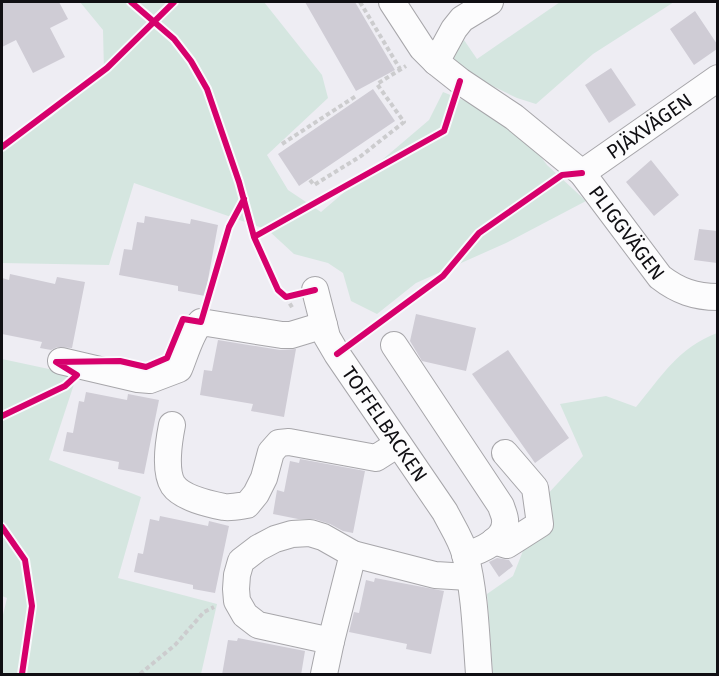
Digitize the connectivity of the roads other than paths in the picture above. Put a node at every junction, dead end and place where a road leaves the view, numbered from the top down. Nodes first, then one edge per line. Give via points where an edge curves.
1 (392, 2) edge
2 (490, 2) edge
3 (429, 55) junction
4 (717, 78) edge
5 (582, 173) junction
6 (315, 290) road end
7 (717, 297) edge
8 (324, 325) junction
9 (394, 345) dead end
10 (61, 361) dead end
11 (172, 425) dead end
12 (398, 444) junction
13 (505, 453) dead end
14 (494, 541) junction
15 (353, 554) junction
16 (467, 566) junction
17 (331, 641) junction
18 (324, 675) edge
19 (479, 675) edge

1 - 3 street, PLIGGVÄGEN
2 - 3 street via 462,19
3 - 5 street, PLIGGVÄGEN
4 - 5 street, PJÄXVÄGEN
5 - 7 street, PLIGGVÄGEN via 660,277 674,288
6 - 8 street, TOFFELBACKEN
8 - 10 street via 282,335 201,322 178,369 150,380
8 - 12 street, TOFFELBACKEN via 327,338
9 - 14 street via 501,506 506,521
11 - 12 street via 168,446 174,486 188,496 226,507 247,505 279,443 376,458
12 - 16 street, TOFFELBACKEN via 445,512
13 - 14 street via 535,488 540,524 507,545
14 - 16 street
15 - 16 street via 435,574
15 - 17 street
15 - 17 street via 323,537 292,534 258,548 241,561 237,575 237,601 245,615 258,625
16 - 19 street, TOFFELBACKEN
17 - 18 street

